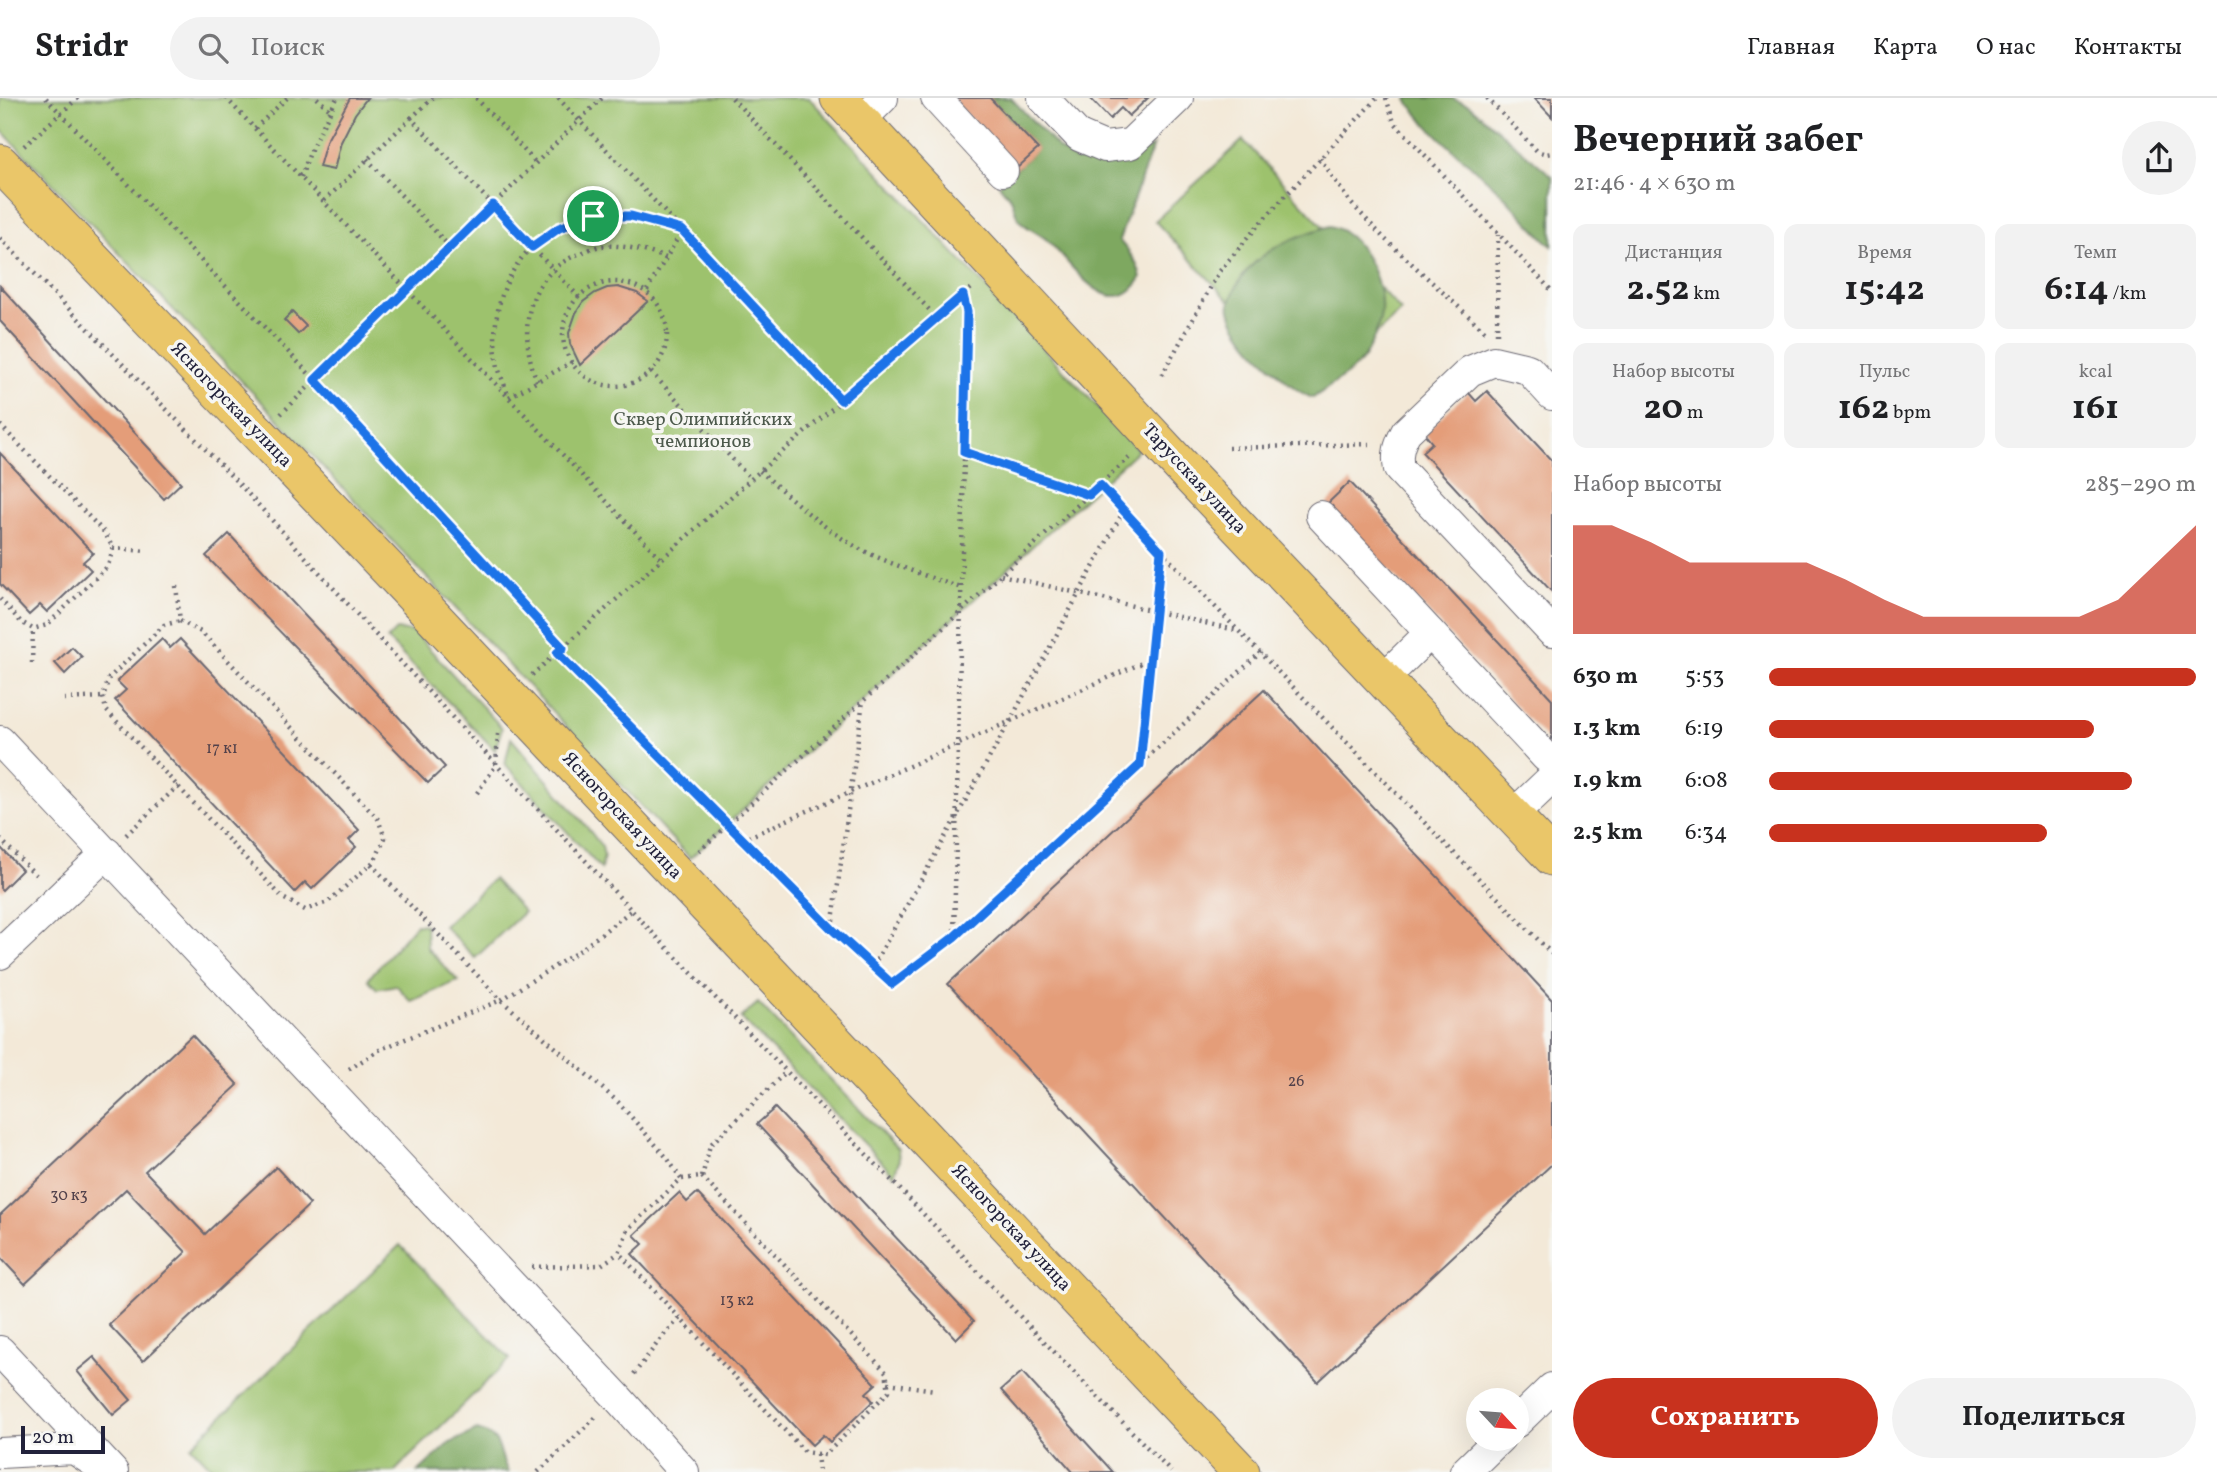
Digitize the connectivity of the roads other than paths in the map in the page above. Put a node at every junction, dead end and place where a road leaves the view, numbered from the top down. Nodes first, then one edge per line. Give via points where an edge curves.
1 (936, 98) edge
2 (1043, 98) edge
3 (1178, 98) edge
4 (861, 106) edge
5 (2, 165) edge
6 (1003, 171) dead end
7 (1552, 395) edge
8 (1321, 516) dead end
9 (1552, 632) edge
10 (1430, 633) junction
11 (1384, 678) junction
12 (0, 741) edge
13 (1549, 768) edge
14 (1513, 815) junction
15 (107, 853) junction
16 (1552, 857) edge
17 (0, 954) edge
18 (0, 1351) edge
19 (1552, 1388) edge
20 (1530, 1409) edge
21 (1487, 1451) edge
22 (0, 1454) edge
23 (111, 1472) edge
24 (684, 1472) edge
25 (1241, 1472) edge
26 (1465, 1472) edge

1 - 6 street
2 - 3 street via 1079,135 1105,147 1130,144
4 - 11 main road, Тарусская улица via 1162,446
5 - 25 main road, Ясногорская улица
7 - 9 street via 1528,369 1494,361 1470,371 1406,432 1397,456 1399,469
8 - 10 street
10 - 11 street
10 - 13 street
11 - 14 main road, Тарусская улица
12 - 15 street
13 - 14 street
14 - 16 main road, Тарусская улица
15 - 17 street
15 - 24 street
18 - 23 street
19 - 20 street
21 - 26 street
22 - 23 street via 74,1449

